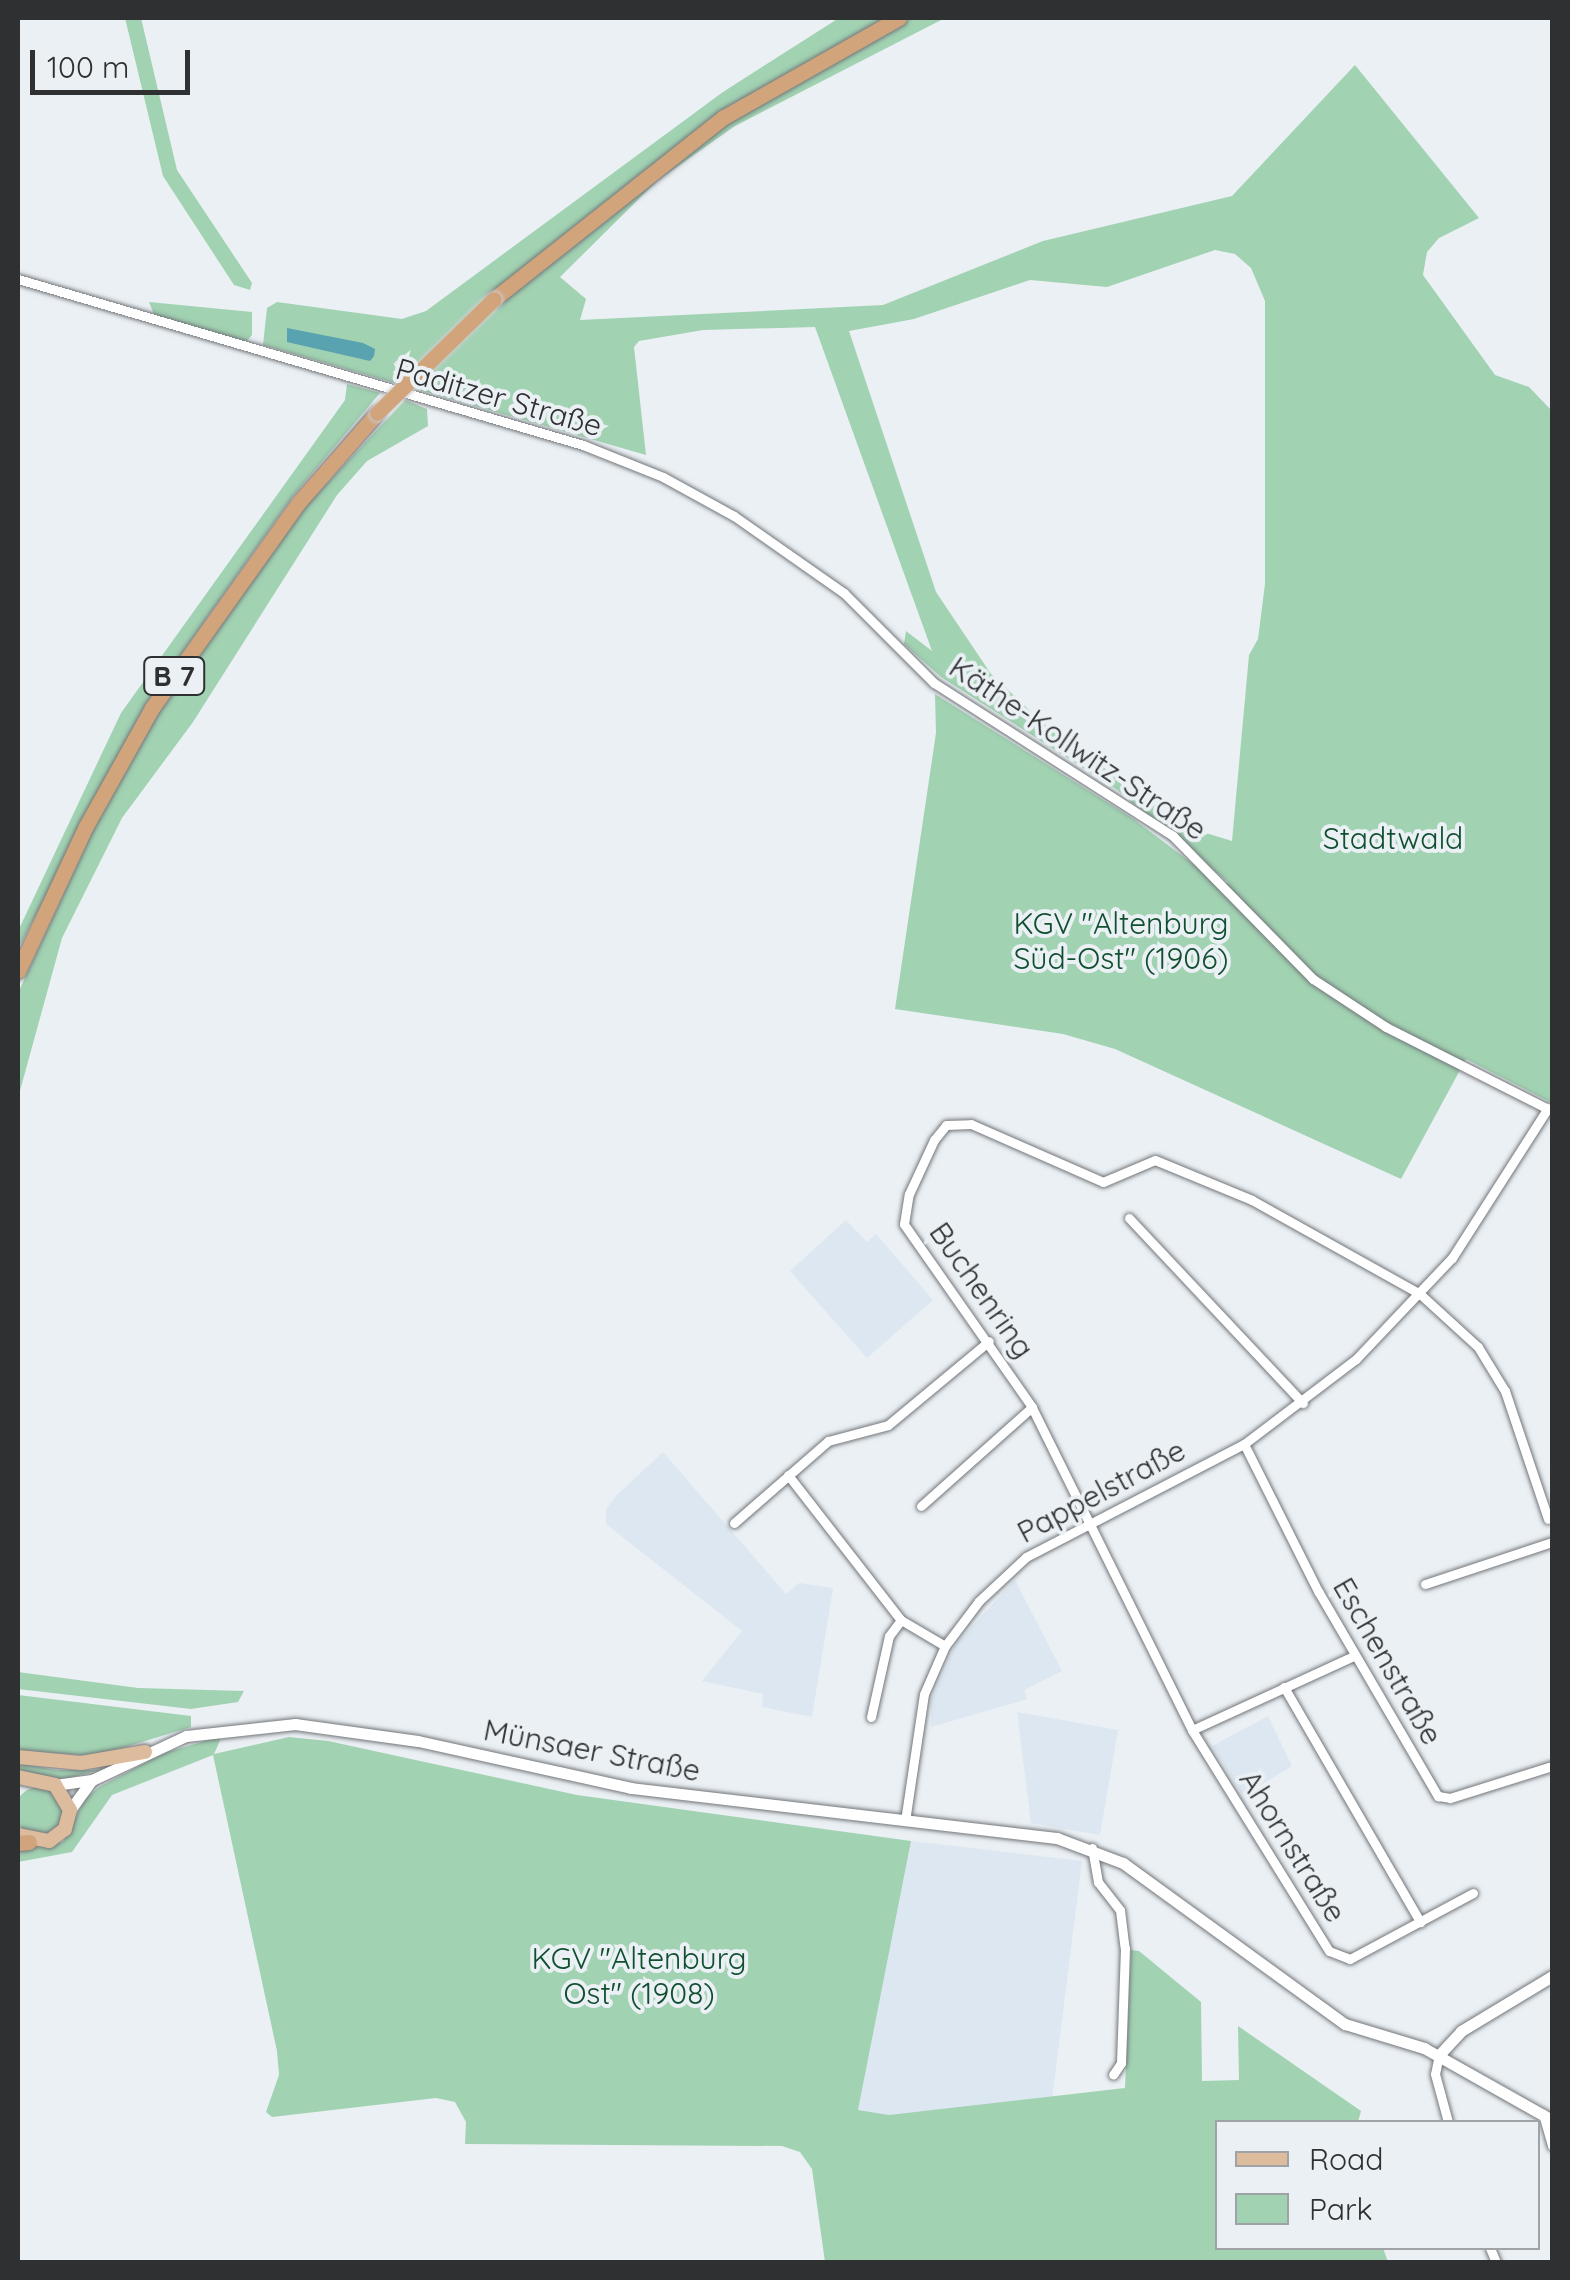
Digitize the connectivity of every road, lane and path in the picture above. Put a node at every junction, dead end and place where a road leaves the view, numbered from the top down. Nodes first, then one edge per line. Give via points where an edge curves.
1 (898, 18) edge
2 (18, 278) edge
3 (914, 666) joint
4 (18, 971) edge
5 (1550, 1110) edge
6 (1130, 1218) dead end
7 (1420, 1294) junction
8 (989, 1341) junction
9 (1302, 1404) junction
10 (1032, 1407) junction
11 (1244, 1444) junction
12 (788, 1475) junction
13 (920, 1506) dead end
14 (1548, 1518) dead end
15 (1090, 1520) junction
16 (734, 1524) dead end
17 (1552, 1542) edge
18 (1425, 1584) dead end
19 (901, 1620) junction
20 (945, 1646) junction
21 (1354, 1656) junction
22 (1284, 1688) junction
23 (871, 1717) dead end
24 (1192, 1730) junction
25 (145, 1752) junction
26 (18, 1757) edge
27 (1552, 1766) edge
28 (92, 1780) junction
29 (21, 1782) edge
30 (56, 1784) junction
31 (70, 1810) junction
32 (905, 1822) junction
33 (22, 1840) edge
34 (1092, 1848) junction
35 (1472, 1893) dead end
36 (1420, 1922) junction
37 (1552, 1976) edge
38 (1439, 2055) junction
39 (1113, 2075) dead end
40 (1548, 2117) edge
41 (1447, 2120) edge
42 (1552, 2146) edge

1 - 4 highway, B 7, bridge via 724,117 494,299 378,413 298,502 152,708 78,842
2 - 3 street, Paditzer Straße via 582,445 663,476 811,568
3 - 5 street, Käthe-Kollwitz-Straße via 1196,854 1274,946 1328,990
5 - 7 street, Pappelstraße via 1452,1258
6 - 9 street
7 - 8 street, Buchenring via 1252,1200 1155,1160 1103,1182 971,1124 946,1125 909,1194 904,1224
7 - 9 street, Pappelstraße
7 - 14 street via 1478,1347 1505,1391
8 - 10 street, Buchenring
8 - 12 street via 888,1425 828,1440
9 - 11 street, Pappelstraße
10 - 13 street
10 - 15 street, Buchenring
11 - 15 street, Pappelstraße
11 - 21 street, Eschenstraße
12 - 16 street
12 - 19 street
15 - 20 street, Pappelstraße via 1026,1557 979,1601
15 - 24 street, Ahornstraße
17 - 18 street
19 - 20 street
19 - 23 street via 889,1636
20 - 32 street, Pappelstraße via 924,1694
21 - 22 street
21 - 27 street, Eschenstraße via 1438,1796
22 - 24 street
22 - 36 street
24 - 36 street, Ahornstraße via 1328,1951 1350,1960
25 - 26 main road via 60,1764
25 - 28 street, Münsaer Straße
25 - 32 street, Münsaer Straße via 224,1727 313,1725 418,1741 596,1782
28 - 30 street, Münsaer Straße
28 - 31 street, Münsaer Straße
29 - 30 main road
30 - 31 main road
31 - 33 main road via 58,1836
32 - 34 street, Münsaer Straße via 1017,1832
34 - 38 street, Münsaer Straße via 1152,1882 1345,2024
34 - 39 street via 1098,1882 1120,1910 1126,1948 1121,2063
35 - 36 street, Ahornstraße
37 - 38 street via 1461,2030
38 - 40 street, Münsaer Straße
38 - 41 street via 1435,2074
40 - 42 street

